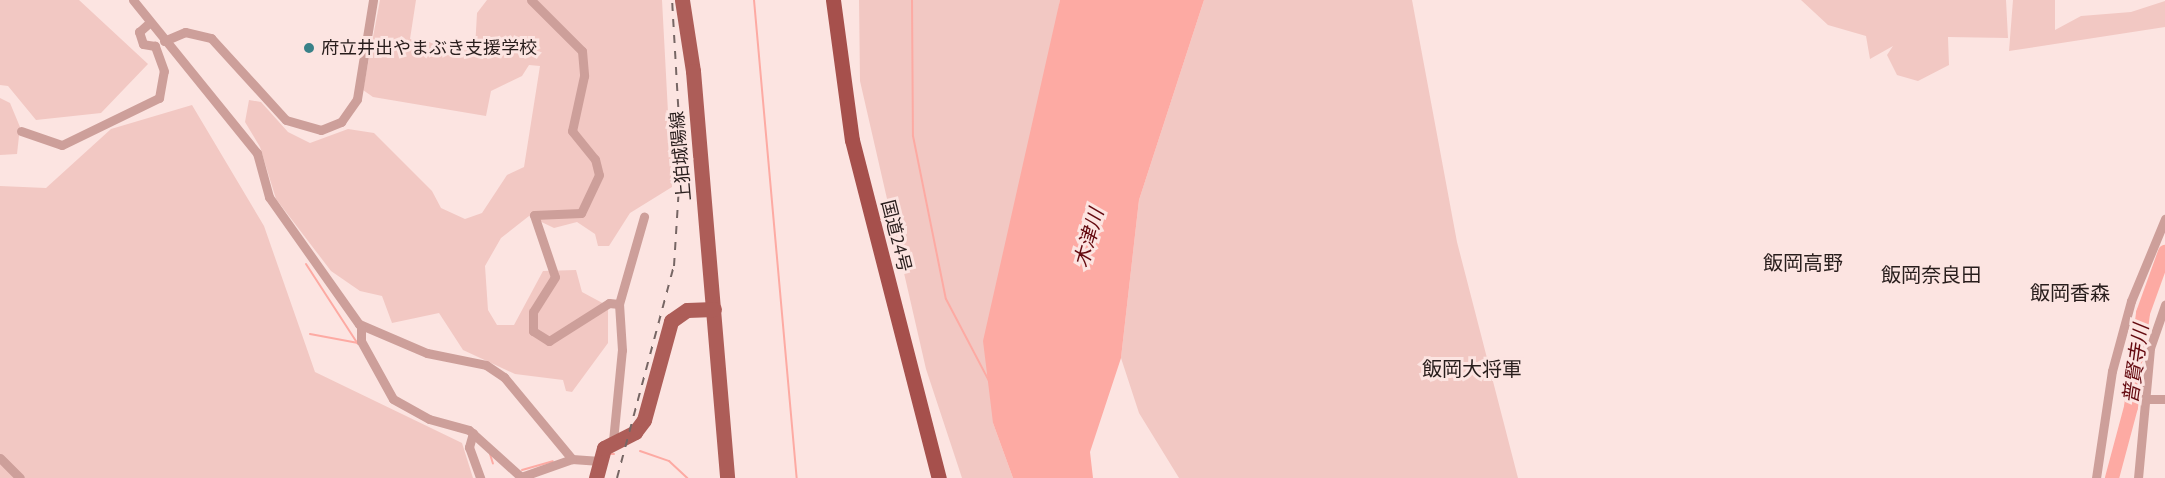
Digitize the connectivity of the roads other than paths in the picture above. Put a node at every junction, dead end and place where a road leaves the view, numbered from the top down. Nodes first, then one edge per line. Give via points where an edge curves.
1 (133, 0) edge
2 (373, 0) edge
3 (531, 0) edge
4 (682, 0) edge
5 (833, 0) edge
6 (149, 23) junction
7 (164, 41) junction
8 (21, 131) dead end
9 (644, 217) dead end
10 (2165, 219) edge
11 (619, 303) junction
12 (2165, 305) edge
13 (714, 309) junction
14 (361, 327) junction
15 (2143, 399) junction
16 (2165, 399) edge
17 (473, 433) junction
18 (613, 441) junction
19 (0, 458) edge
20 (572, 459) junction
21 (600, 461) junction
22 (20, 478) edge
23 (480, 478) edge
24 (596, 478) edge
25 (727, 478) edge
26 (939, 478) edge
27 (2096, 478) edge
28 (2138, 478) edge

1 - 6 street
2 - 7 street via 357,99 341,122 321,130 286,120 211,38 185,32
3 - 11 street via 582,51 584,76 572,131 595,159 599,175 581,213 534,215 555,277 533,312 533,331 549,341 609,303
4 - 13 main road, 上狛城陽線
5 - 26 highway, 国道24号 via 852,140
6 - 7 street
6 - 8 street via 139,38 155,46 164,71 159,98 62,145
7 - 14 street via 257,153 269,197
9 - 11 street
10 - 27 street via 2131,301 2112,371
11 - 18 street via 622,350
12 - 15 street via 2150,348
13 - 18 main road via 687,310 671,321 644,420 635,432
13 - 25 main road, 上狛城陽線
14 - 17 street via 361,341 393,399
14 - 20 street via 428,353 495,370
15 - 16 street
15 - 28 street
17 - 20 street via 521,477
17 - 23 street via 469,447
18 - 21 main road
19 - 22 street
20 - 21 street
21 - 24 main road

